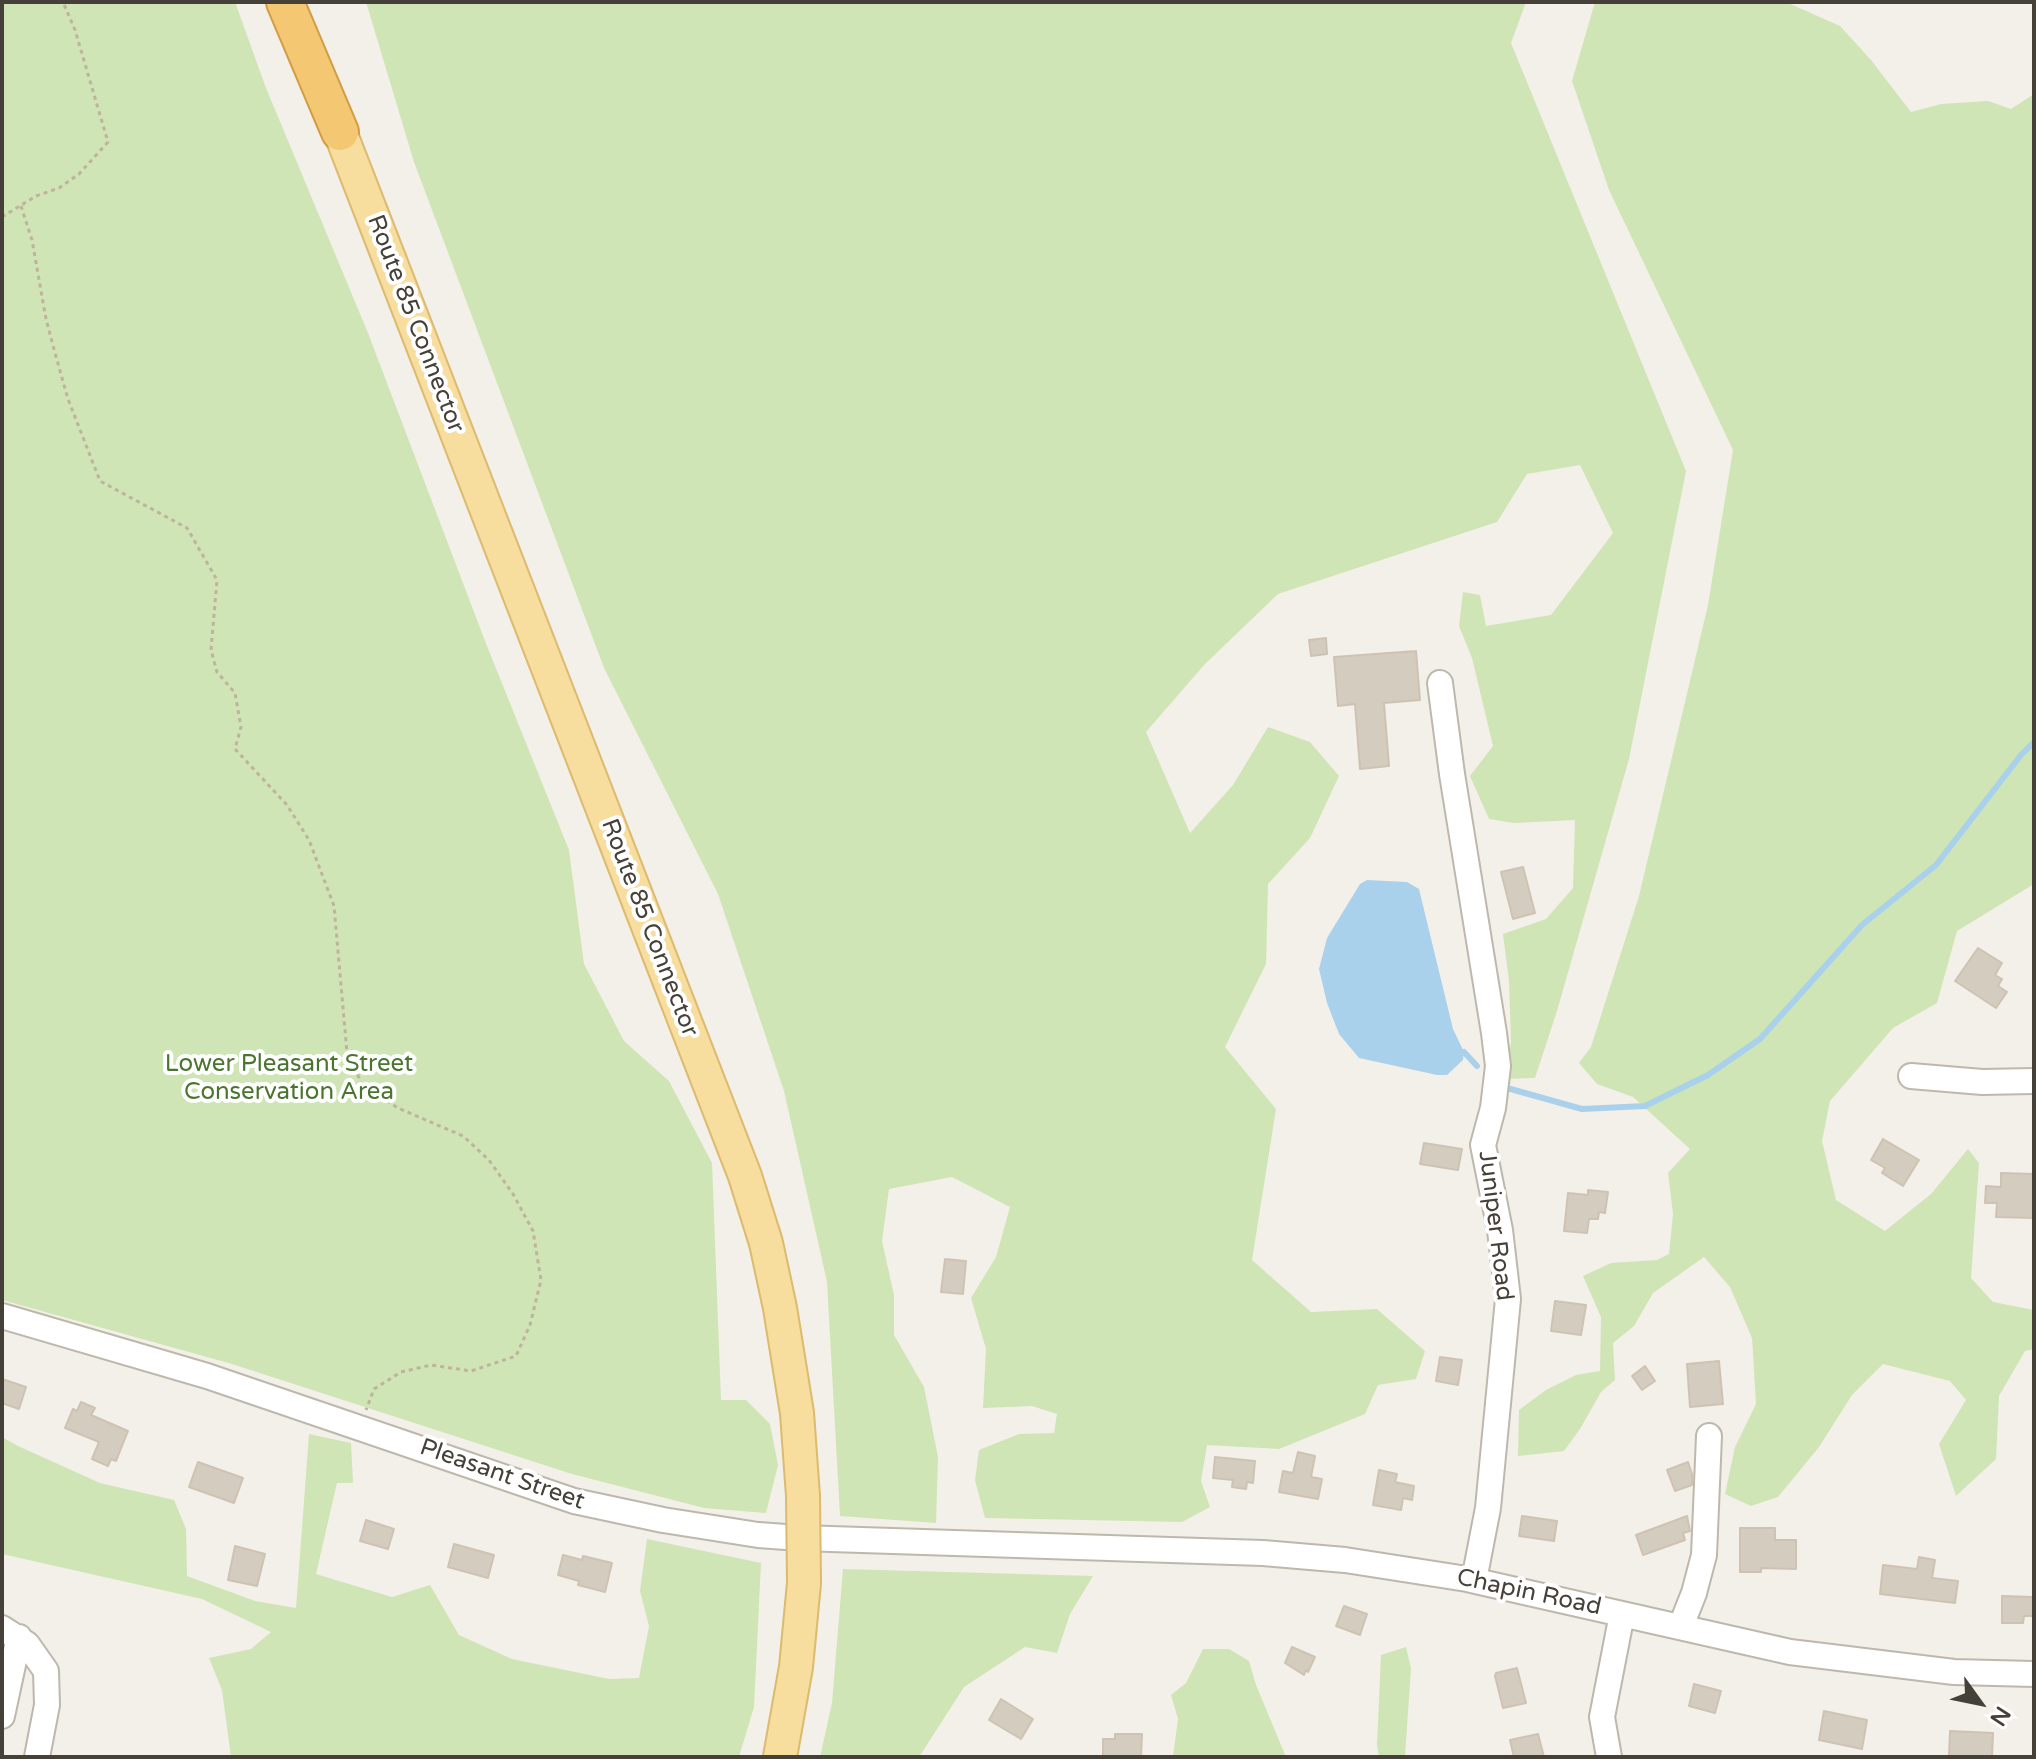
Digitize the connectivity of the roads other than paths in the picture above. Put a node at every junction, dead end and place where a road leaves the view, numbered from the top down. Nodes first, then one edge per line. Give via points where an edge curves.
1 (285, 2) edge
2 (308, 2) edge
3 (340, 132) junction
4 (1440, 683) dead end
5 (1911, 1076) dead end
6 (2034, 1081) edge
7 (2, 1316) edge
8 (1709, 1436) dead end
9 (1019, 1545) joint
10 (1474, 1580) junction
11 (1622, 1614) junction
12 (1681, 1626) junction
13 (10, 1632) edge
14 (2034, 1674) edge
15 (2, 1716) edge
16 (37, 1757) edge
17 (780, 1757) edge
18 (1609, 1757) edge

1 - 3 highway, Route 85 Connector
2 - 3 highway, Route 85 Connector
3 - 17 main road, Route 85 Connector, bridge via 745,1176 766,1243 797,1413 803,1496 804,1583
4 - 10 street, Juniper Road via 1498,1066 1483,1145 1508,1299 1488,1508
5 - 6 street
7 - 9 street, Pleasant Street via 207,1376 574,1501 769,1536
8 - 12 street via 1704,1555
9 - 10 street, Chapin Road via 1304,1556
10 - 11 street, Chapin Road
11 - 12 street, Chapin Road
11 - 18 street via 1602,1717
12 - 14 street, Chapin Road via 1831,1659
13 - 15 street
13 - 16 street via 27,1644 46,1671 47,1705

